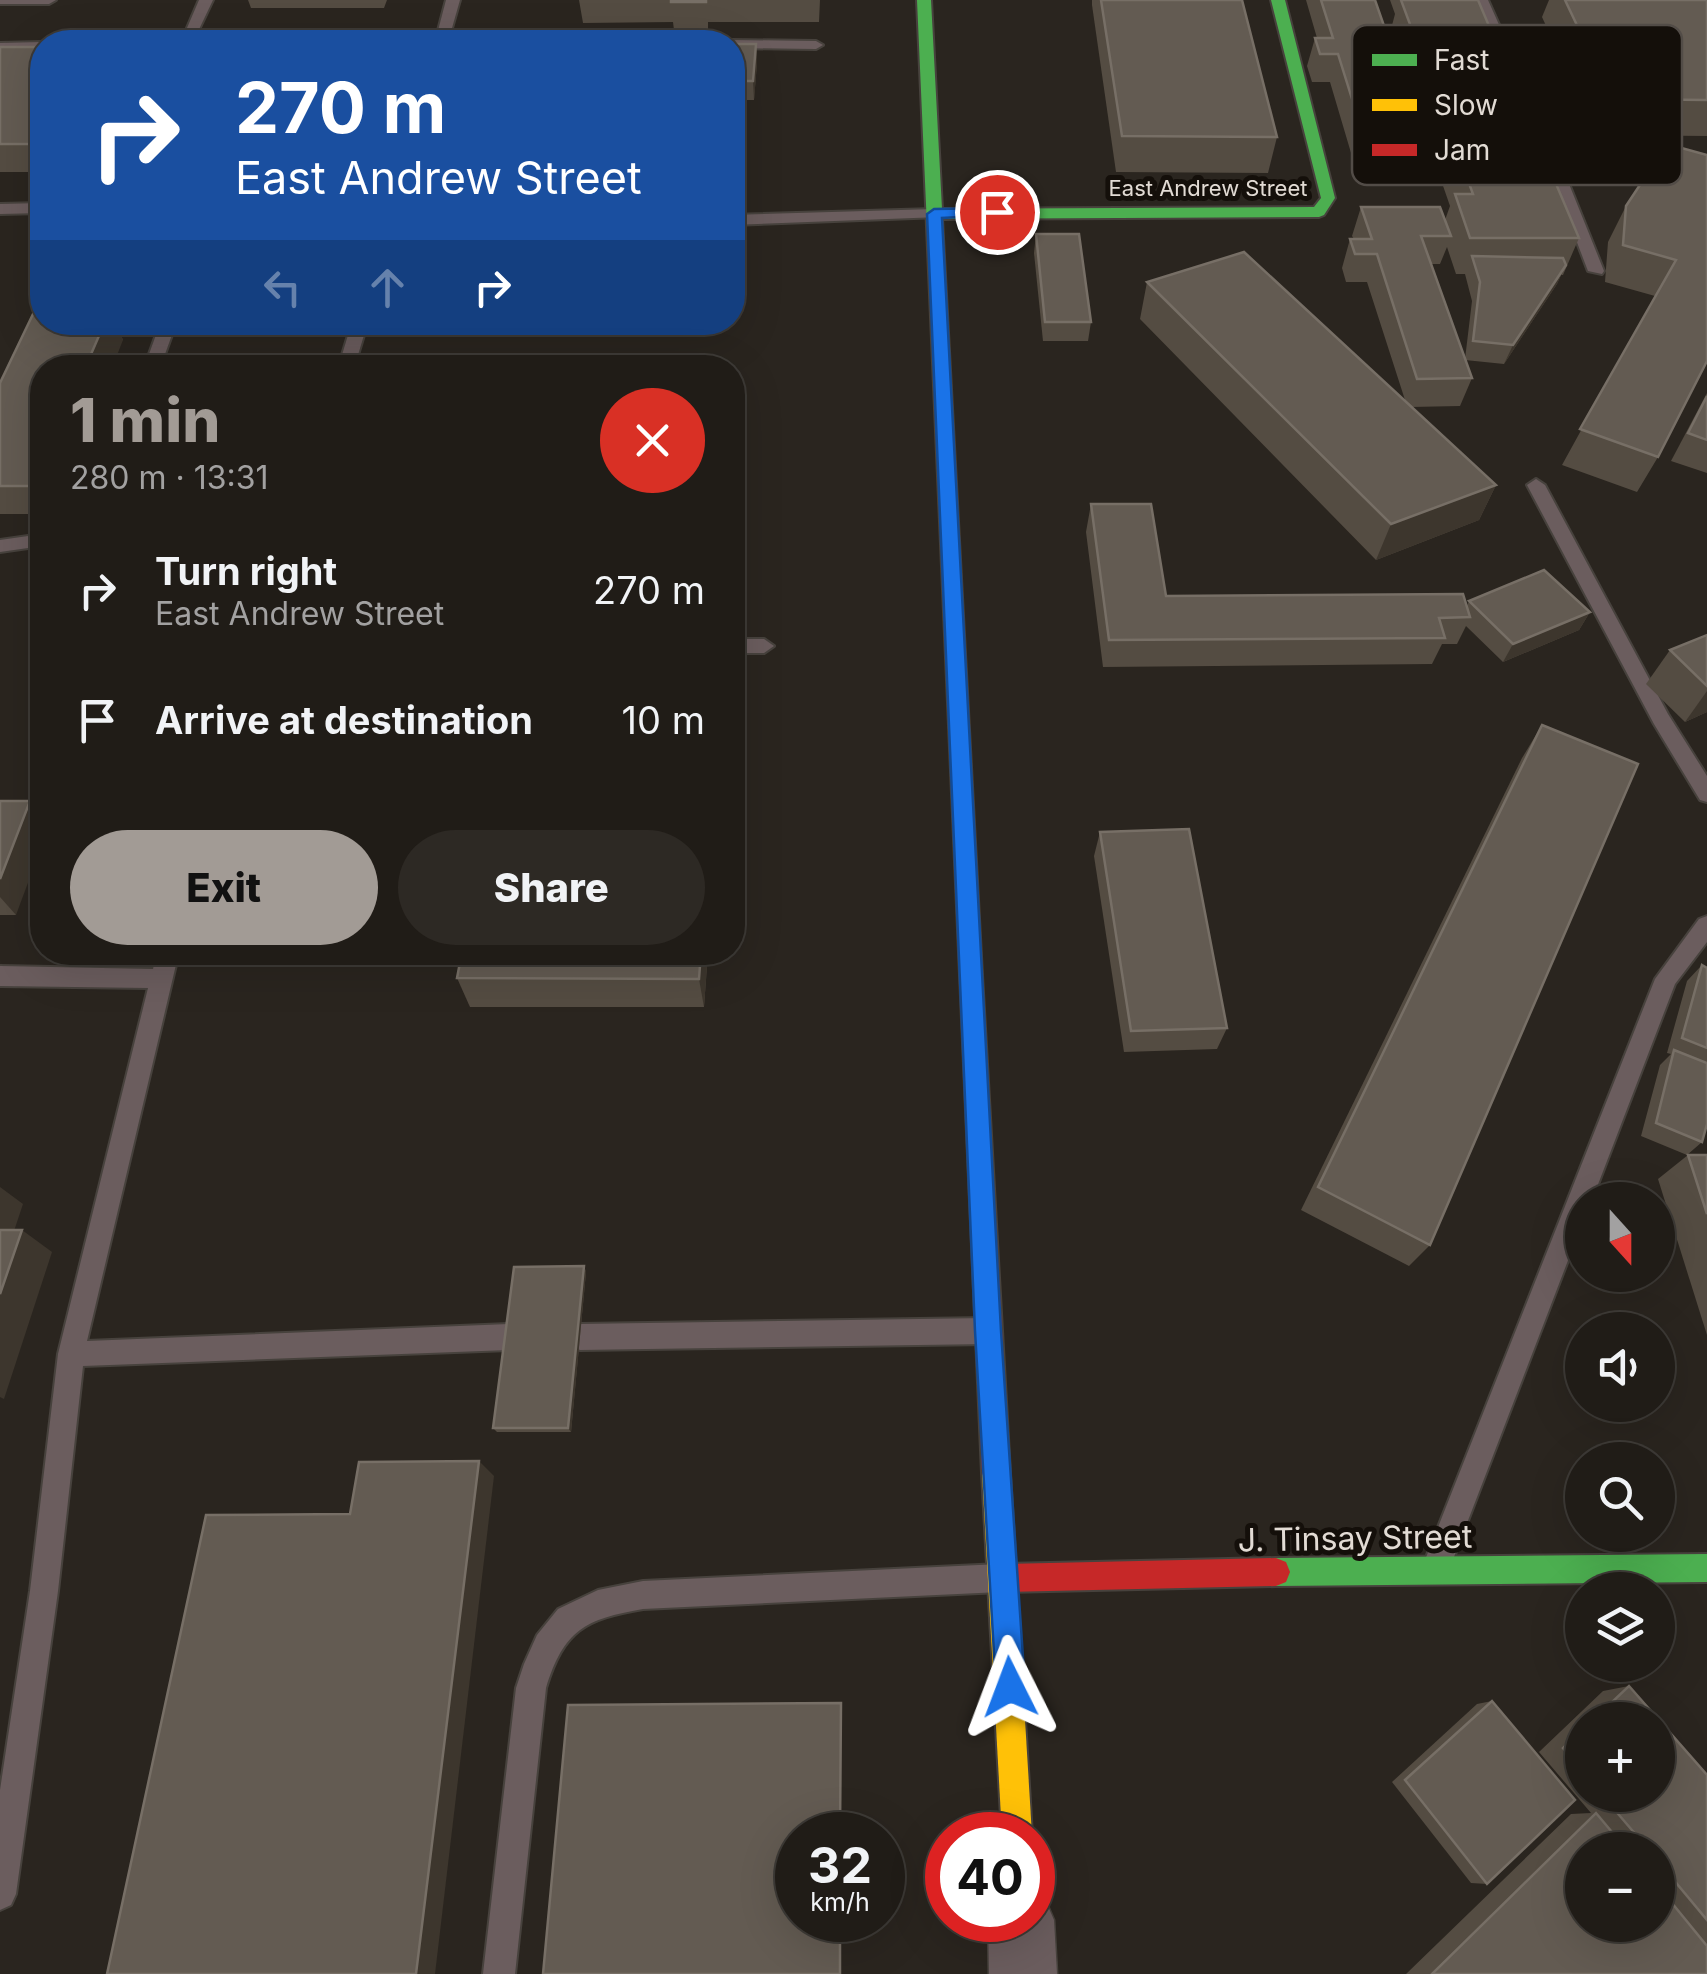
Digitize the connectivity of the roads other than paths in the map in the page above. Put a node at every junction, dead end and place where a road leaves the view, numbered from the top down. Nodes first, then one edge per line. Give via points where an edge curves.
1 (0, 0) edge
2 (50, 0) edge
3 (206, 0) edge
4 (453, 0) edge
5 (924, 0) edge
6 (1278, 0) edge
7 (1481, 0) edge
8 (1492, 25) edge
9 (192, 30) edge
10 (444, 30) edge
11 (745, 44) edge
12 (816, 45) dead end
13 (30, 46) edge
14 (0, 47) edge
15 (1682, 160) edge
16 (1707, 160) edge
17 (1562, 185) edge
18 (0, 208) edge
19 (30, 208) edge
20 (934, 214) junction
21 (745, 220) edge
22 (1596, 271) dead end
23 (1536, 485) dead end
24 (30, 542) edge
25 (0, 546) edge
26 (745, 646) edge
27 (764, 646) dead end
28 (1707, 794) edge
29 (1707, 924) edge
30 (164, 965) edge
31 (0, 976) edge
32 (159, 980) junction
33 (988, 1331) junction
34 (510, 1337) edge
35 (580, 1337) edge
36 (70, 1354) junction
37 (1436, 1568) junction
38 (1707, 1568) edge
39 (1004, 1578) junction
40 (1016, 1812) edge
41 (0, 1894) edge
42 (1021, 1942) edge
43 (499, 1974) edge
44 (1023, 1974) edge

1 - 2 lane
3 - 9 lane
4 - 10 lane
5 - 20 street
6 - 20 street, East Andrew Street via 1328,198 1319,212
7 - 8 lane
11 - 12 lane
13 - 14 lane
15 - 16 lane
17 - 22 lane
18 - 19 lane
20 - 21 lane
20 - 33 street
23 - 28 lane
24 - 25 lane
26 - 27 lane
29 - 37 lane via 1666,979
30 - 32 lane
31 - 32 lane
32 - 36 lane
33 - 35 lane
33 - 39 street
34 - 36 lane
36 - 41 lane
37 - 38 street, J. Tinsay Street
37 - 39 street, J. Tinsay Street
39 - 40 street
39 - 43 lane via 643,1595 602,1601 567,1616 544,1644 531,1688
42 - 44 street

